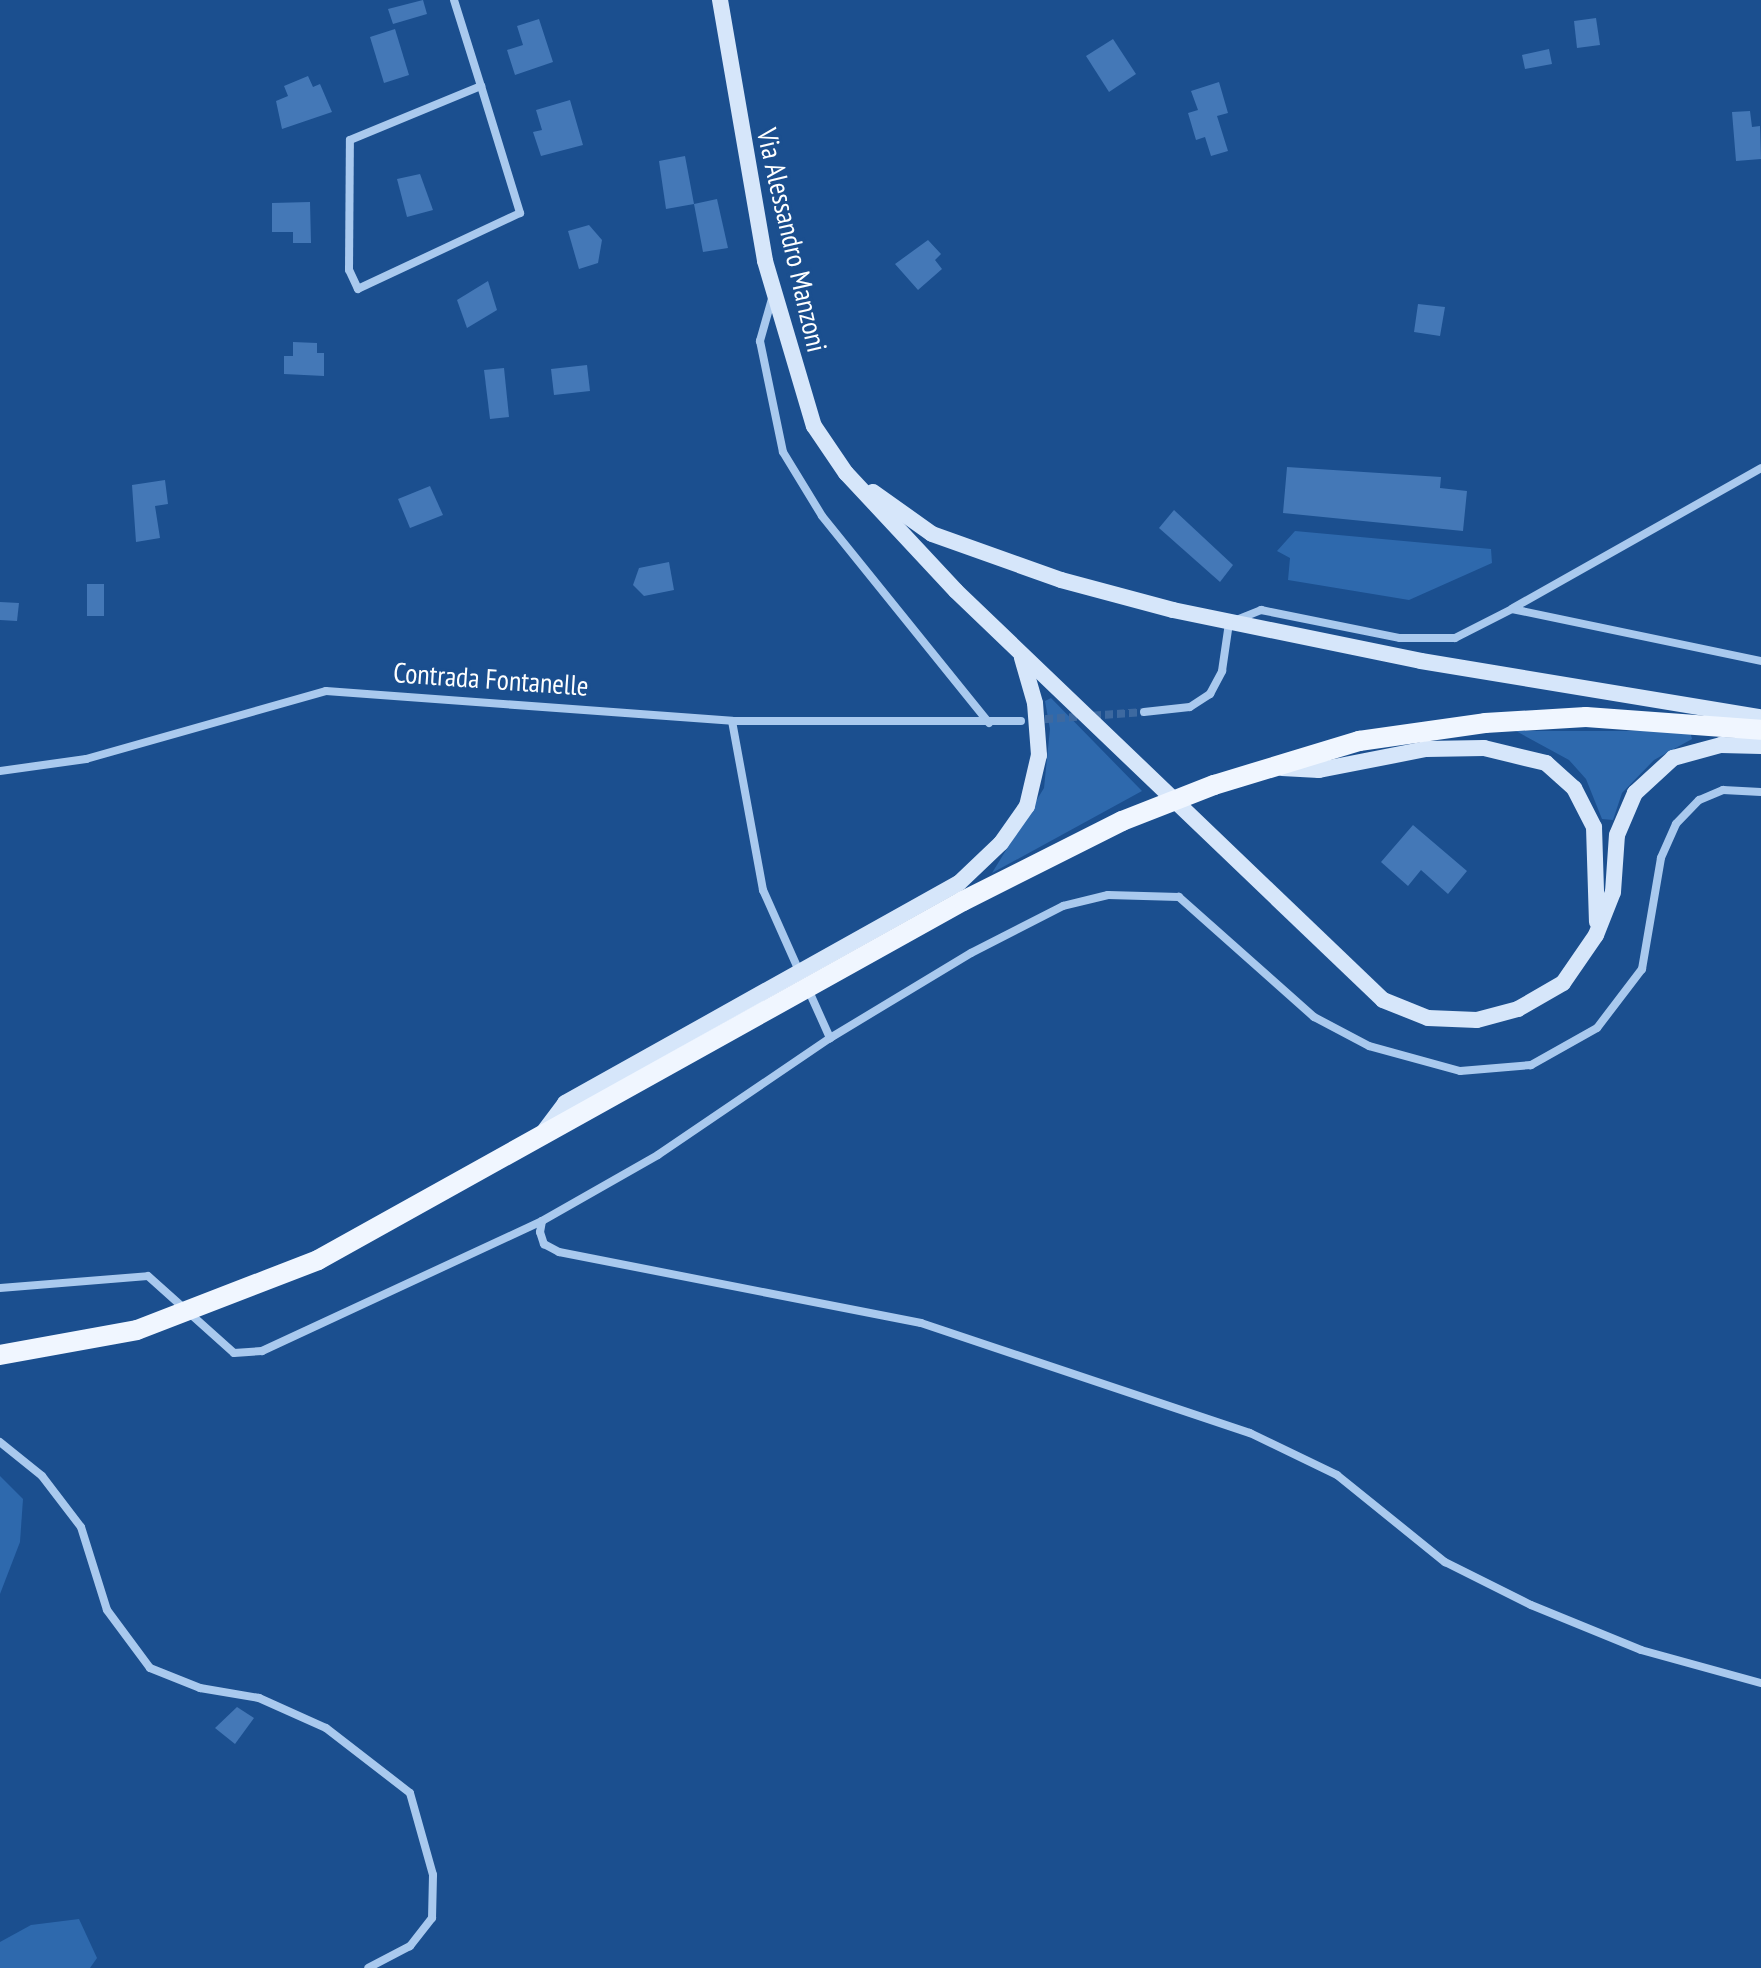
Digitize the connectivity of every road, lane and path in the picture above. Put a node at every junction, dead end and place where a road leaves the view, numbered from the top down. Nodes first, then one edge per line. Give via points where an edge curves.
1 (454, 0) edge
2 (708, 0) edge
3 (720, 0) edge
4 (725, 55) junction
5 (481, 86) junction
6 (773, 295) junction
7 (1761, 468) edge
8 (846, 473) junction
9 (1512, 609) junction
10 (1229, 623) junction
11 (1021, 657) junction
12 (1761, 661) edge
13 (1144, 712) tunnel mouth
14 (1761, 717) edge
15 (732, 721) junction
16 (1021, 721) tunnel mouth
17 (989, 723) junction
18 (1761, 730) edge
19 (1761, 746) edge
20 (1272, 767) junction
21 (0, 771) edge
22 (1761, 792) edge
23 (1596, 935) junction
24 (830, 1038) junction
25 (541, 1134) junction
26 (542, 1221) junction
27 (0, 1288) edge
28 (0, 1355) edge
29 (0, 1442) edge
30 (1761, 1683) edge
31 (368, 1968) edge

1 - 5 street
2 - 4 main road, Via Alessandro Manzoni
3 - 4 main road, Via Alessandro Manzoni
4 - 6 main road, Via Alessandro Manzoni
5 - 5 street via 520,213 358,289 349,270 350,140
6 - 8 main road, Via Alessandro Manzoni via 814,426
6 - 17 street via 760,341 783,452 822,516
7 - 9 street
8 - 10 main road via 932,534 1061,580
8 - 11 main road
9 - 10 street via 1455,638 1400,638 1261,610
9 - 12 street
10 - 13 street via 1222,671 1210,694 1190,707
10 - 14 main road
11 - 23 main road via 1383,1000 1428,1018 1477,1020 1518,1009 1563,983
11 - 25 main road via 1035,703 1039,755 1027,806 1001,843 959,883 565,1103
15 - 17 street, Contrada Fontanelle
15 - 21 street, Contrada Fontanelle via 326,691 86,759
15 - 24 street via 763,890
16 - 17 street, Contrada Fontanelle
18 - 20 main road via 1586,717 1485,723 1359,741
19 - 23 main road via 1721,745 1673,758 1635,793 1617,835 1613,892
20 - 23 main road via 1319,770 1377,755 1455,748 1484,748 1546,763 1574,788 1594,827
20 - 25 main road via 1122,821
22 - 24 street via 1723,790 1699,800 1676,824 1661,858 1642,969 1597,1028 1531,1065 1460,1071 1369,1046 1314,1017 1203,914 1162,892 1063,906 971,953
24 - 26 street via 658,1155
25 - 28 main road via 318,1260 246,1290 137,1330
26 - 27 street via 262,1351 234,1353 148,1276
26 - 30 street via 544,1244 559,1252 921,1323 1250,1433 1337,1475 1445,1562 1531,1605 1641,1650
29 - 31 street via 42,1476 81,1527 107,1610 150,1668 200,1688 259,1698 326,1728 410,1793 433,1875 432,1918 410,1946

